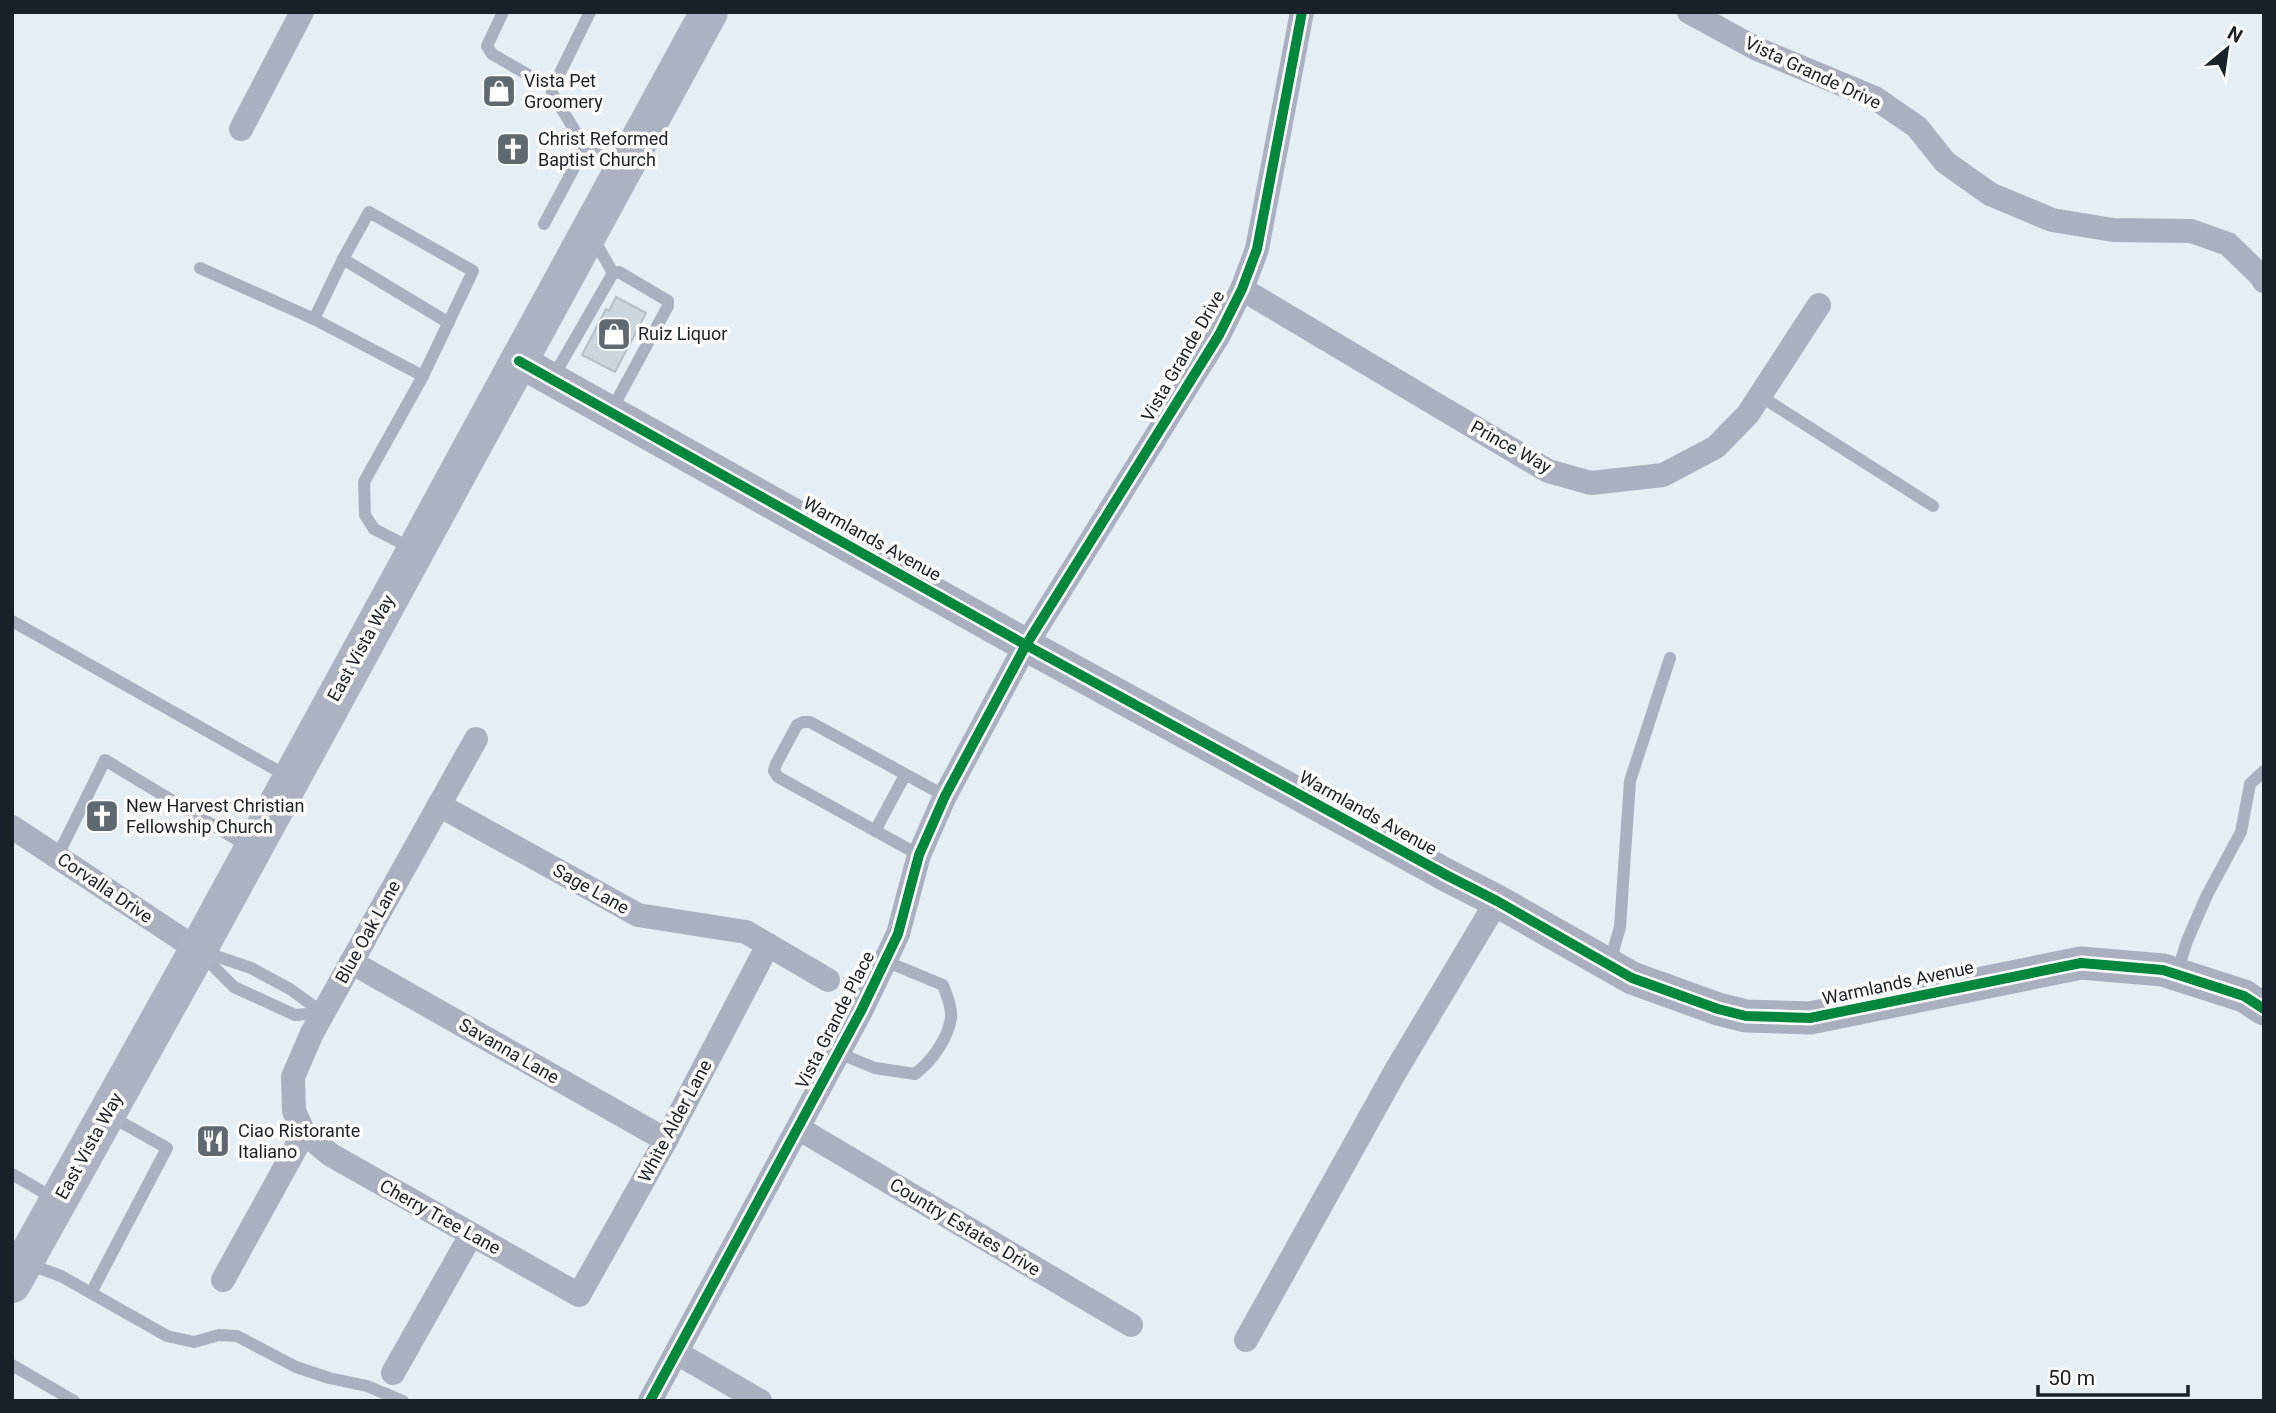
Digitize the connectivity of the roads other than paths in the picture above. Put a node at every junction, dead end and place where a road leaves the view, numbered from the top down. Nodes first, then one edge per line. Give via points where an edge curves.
1 (302, 12) edge
2 (503, 12) edge
3 (590, 12) edge
4 (1302, 12) edge
5 (1689, 12) edge
6 (700, 16) edge
7 (551, 84) junction
8 (241, 129) dead end
9 (589, 148) junction
10 (624, 170) junction
11 (544, 224) dead end
12 (589, 232) junction
13 (343, 259) junction
14 (200, 268) dead end
15 (612, 273) junction
16 (2263, 276) edge
17 (1242, 289) junction
18 (1819, 305) dead end
19 (314, 319) junction
20 (449, 323) junction
21 (519, 361) junction
22 (423, 376) junction
23 (551, 379) junction
24 (1760, 396) junction
25 (610, 412) junction
26 (1933, 506) dead end
27 (414, 549) junction
28 (12, 621) edge
29 (1026, 645) junction
30 (1670, 658) dead end
31 (476, 739) dead end
32 (2264, 771) edge
33 (905, 775) junction
34 (290, 778) junction
35 (945, 796) junction
36 (439, 805) junction
37 (12, 827) edge
38 (875, 831) junction
39 (253, 849) junction
40 (919, 855) junction
41 (57, 857) junction
42 (1497, 901) junction
43 (768, 945) junction
44 (198, 950) junction
45 (884, 961) junction
46 (351, 962) junction
47 (1609, 965) junction
48 (2177, 975) junction
49 (828, 980) dead end
50 (2264, 1009) edge
51 (323, 1013) junction
52 (838, 1053) junction
53 (106, 1114) junction
54 (798, 1128) junction
55 (304, 1133) junction
56 (666, 1140) junction
57 (12, 1174) edge
58 (58, 1201) junction
59 (471, 1235) junction
60 (16, 1267) edge
61 (223, 1280) dead end
62 (91, 1293) junction
63 (579, 1296) joint
64 (1131, 1325) dead end
65 (1246, 1340) dead end
66 (677, 1353) junction
67 (12, 1364) edge
68 (393, 1373) dead end
69 (74, 1401) edge
70 (403, 1401) edge
71 (650, 1401) edge
72 (760, 1401) edge

1 - 8 street
2 - 7 lane via 487,46 492,54
3 - 7 lane
4 - 17 street, Vista Grande Drive via 1257,249
5 - 16 street, Vista Grande Drive via 1757,49 1875,98 1917,127 1945,162 1990,194 2052,220 2113,230 2191,231 2228,244
6 - 10 main road, East Vista Way
7 - 9 lane via 552,93
9 - 10 lane
9 - 11 lane
10 - 12 main road, East Vista Way
12 - 15 lane
12 - 21 main road, East Vista Way
13 - 19 lane
13 - 20 lane
13 - 20 lane via 369,212 473,271
14 - 19 lane
15 - 23 lane
15 - 25 lane via 620,272 668,301 668,306
17 - 24 street, Prince Way via 1548,471 1591,482 1664,475 1716,447
17 - 29 street, Vista Grande Drive via 1219,335
18 - 24 street, Prince Way
19 - 22 lane
20 - 22 lane
21 - 23 street, Warmlands Avenue
21 - 27 main road, East Vista Way
22 - 27 lane via 364,482 365,515 374,530
23 - 25 street, Warmlands Avenue
24 - 26 lane
25 - 29 street, Warmlands Avenue
27 - 34 main road, East Vista Way
28 - 34 lane
29 - 35 street, Vista Grande Place
29 - 42 street, Warmlands Avenue
30 - 47 lane via 1630,780 1620,927
31 - 36 street, Blue Oak Lane
32 - 48 lane via 2249,784 2241,832 2207,895
33 - 35 lane
33 - 38 lane
33 - 38 lane via 810,722 797,725 776,764 778,777
34 - 39 main road, East Vista Way
35 - 40 street, Vista Grande Place
36 - 43 street, Sage Lane via 638,915 746,932
36 - 46 street, Blue Oak Lane
37 - 41 street, Corvalla Drive
38 - 40 lane
39 - 41 lane via 106,760
39 - 44 main road, East Vista Way
40 - 45 street, Vista Grande Place via 898,934
41 - 44 street, Corvalla Drive
42 - 47 street, Warmlands Avenue
42 - 65 street via 1395,1072
43 - 49 street, Sage Lane
43 - 56 street, White Alder Lane
44 - 51 lane via 251,968
44 - 51 lane via 234,987 295,1015
44 - 53 main road, East Vista Way
45 - 52 street, Vista Grande Place
45 - 52 lane via 943,985 951,1019 945,1035 925,1067 915,1074 875,1068
46 - 51 street, Blue Oak Lane
46 - 56 street, Savanna Lane
47 - 48 street, Warmlands Avenue via 1718,1009 1746,1016 1811,1018 2081,963
48 - 50 street, Warmlands Avenue via 2244,996
51 - 55 street, Blue Oak Lane via 293,1077 294,1111
52 - 54 street, Vista Grande Place
53 - 58 main road, East Vista Way
53 - 62 lane via 167,1148
54 - 64 street, Country Estates Drive
54 - 66 street, Vista Grande Place
55 - 59 street, Cherry Tree Lane via 331,1155
55 - 61 street
56 - 63 street, White Alder Lane
57 - 58 lane
58 - 60 main road, East Vista Way
59 - 63 street, Cherry Tree Lane
59 - 68 street
60 - 62 lane via 61,1276
62 - 70 lane via 167,1336 194,1342 237,1336 296,1367
66 - 71 street, Vista Grande Place
66 - 72 street
67 - 69 lane

